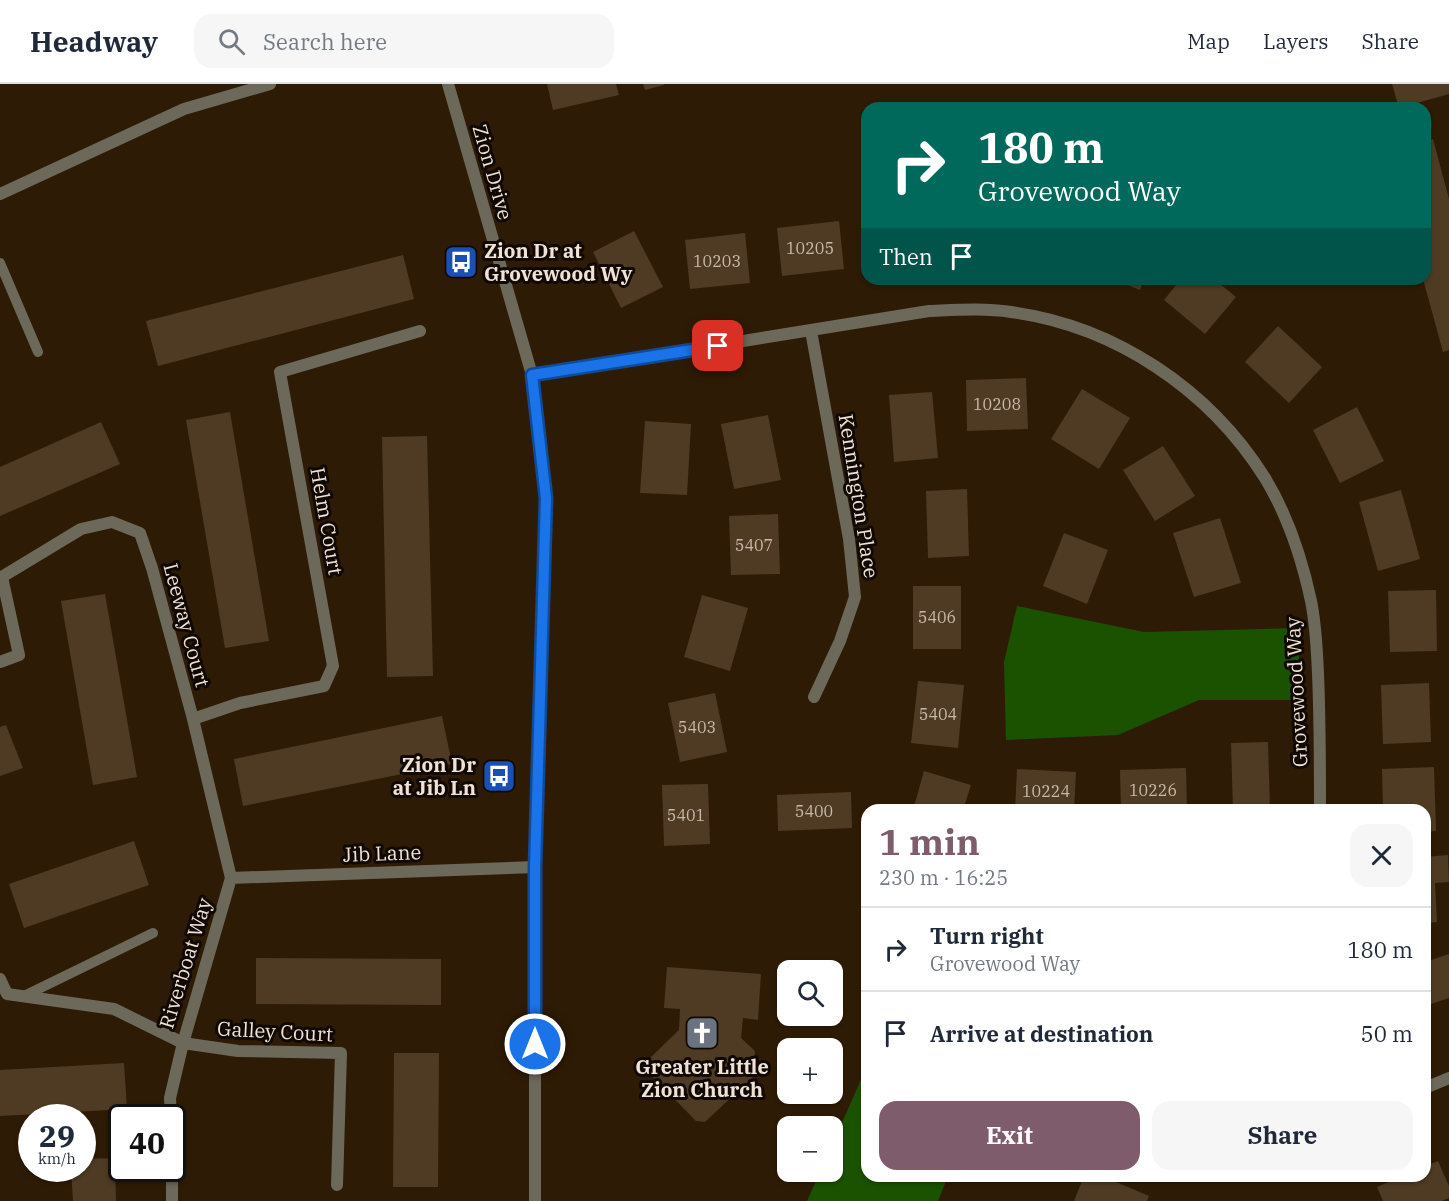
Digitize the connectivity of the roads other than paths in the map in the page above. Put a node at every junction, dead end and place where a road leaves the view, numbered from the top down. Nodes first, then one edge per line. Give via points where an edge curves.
1 (270, 84) edge
2 (448, 84) edge
3 (234, 89) edge
4 (0, 194) edge
5 (0, 263) edge
6 (420, 331) dead end
7 (811, 331) junction
8 (38, 352) dead end
9 (532, 375) junction
10 (1, 577) edge
11 (0, 662) edge
12 (814, 697) dead end
13 (193, 718) junction
14 (1320, 804) edge
15 (535, 867) junction
16 (231, 878) junction
17 (153, 933) dead end
18 (0, 979) edge
19 (24, 996) junction
20 (183, 1043) junction
21 (1449, 1078) edge
22 (1431, 1086) edge
23 (170, 1104) edge
24 (172, 1182) edge
25 (337, 1185) dead end
26 (172, 1201) edge
27 (535, 1201) edge

1 - 3 street
2 - 9 street, Zion Drive
3 - 4 street
5 - 8 lane
6 - 13 street, Helm Court via 280,372 333,666 324,686 240,703
7 - 9 street, Grovewood Way
7 - 12 street, Kennington Place via 849,539 855,597
7 - 14 street, Grovewood Way via 929,311 1011,312 1094,334 1173,378 1205,405 1239,441 1265,479 1302,563 1316,640
9 - 15 street, Zion Drive via 546,498
10 - 11 street, Leeway Court via 19,655
10 - 13 street, Leeway Court via 81,529 112,522 140,533
13 - 16 street, Leeway Court
15 - 16 street, Jib Lane
15 - 27 street, Zion Drive
16 - 20 street, Riverboat Way
17 - 19 lane
18 - 19 street, Riverboat Way via 7,994
19 - 20 street, Riverboat Way via 114,1009
20 - 23 street
20 - 25 street, Galley Court via 238,1051 341,1053
21 - 22 street
24 - 26 street

